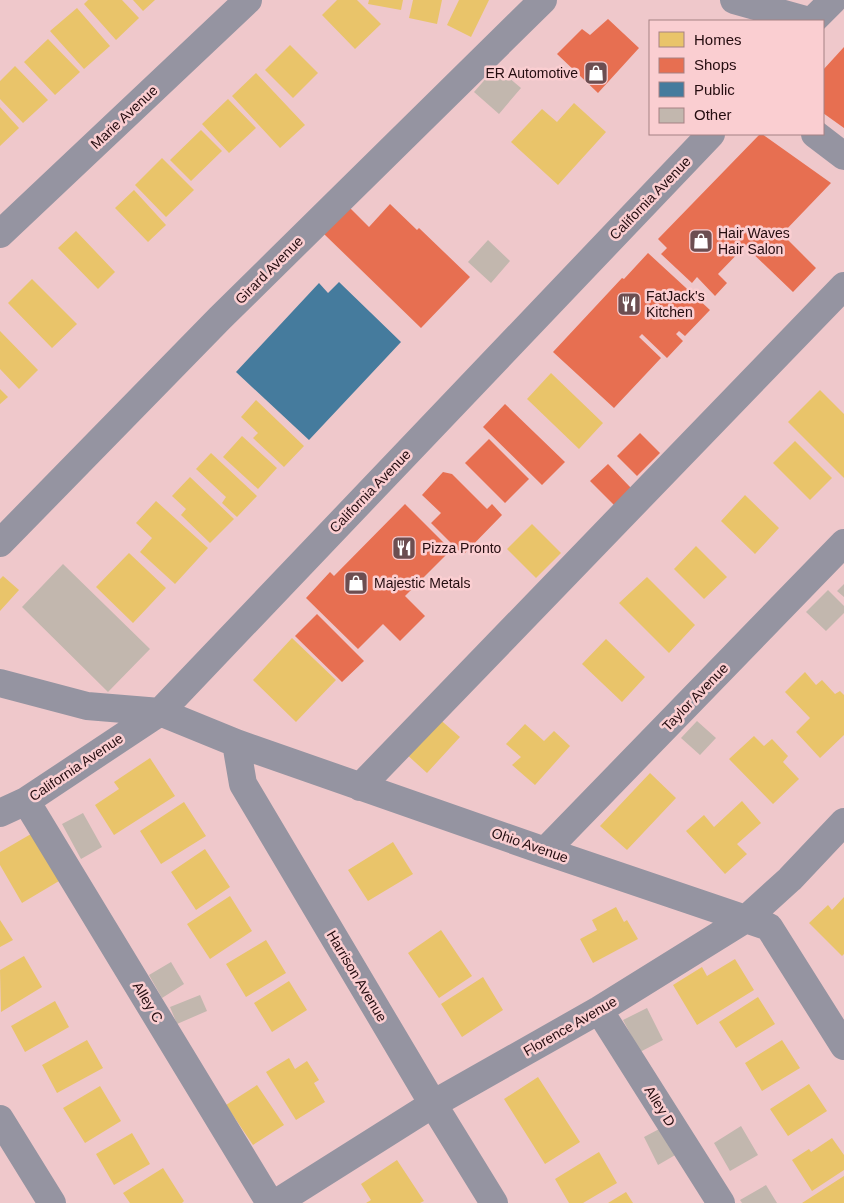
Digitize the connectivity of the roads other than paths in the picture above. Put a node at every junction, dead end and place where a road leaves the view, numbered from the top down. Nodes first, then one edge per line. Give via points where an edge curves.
1 (248, 0) edge
2 (543, 0) edge
3 (734, 0) edge
4 (833, 0) edge
5 (807, 20) edge
6 (812, 20) edge
7 (710, 135) edge
8 (816, 135) edge
9 (844, 156) edge
10 (0, 234) edge
11 (844, 286) edge
12 (0, 543) edge
13 (844, 543) edge
14 (0, 683) edge
15 (160, 712) junction
16 (236, 743) junction
17 (360, 786) junction
18 (26, 801) junction
19 (0, 813) edge
20 (844, 822) edge
21 (545, 851) junction
22 (746, 918) junction
23 (599, 1010) junction
24 (841, 1034) edge
25 (433, 1104) junction
26 (0, 1119) edge
27 (52, 1203) edge
28 (270, 1203) edge
29 (276, 1203) edge
30 (494, 1203) edge
31 (721, 1203) edge

1 - 10 street, Marie Avenue
2 - 12 street, Girard Avenue via 214,325
3 - 5 street
4 - 6 street
7 - 15 street, California Avenue
8 - 9 street
11 - 17 street
13 - 21 street, Taylor Avenue
14 - 15 street, Ohio Avenue via 87,706
15 - 16 street, Ohio Avenue
15 - 18 street, California Avenue
16 - 17 street, Ohio Avenue
16 - 25 street, Harrison Avenue via 243,784
17 - 21 street, Ohio Avenue
18 - 19 street, California Avenue
18 - 28 street, Alley C
20 - 22 street, Florence Avenue via 790,879
21 - 22 street, Ohio Avenue
22 - 23 street, Florence Avenue
22 - 24 street, Ohio Avenue via 769,927
23 - 25 street, Florence Avenue
23 - 31 street, Alley D
25 - 29 street, Florence Avenue
25 - 30 street, Harrison Avenue
26 - 27 street

